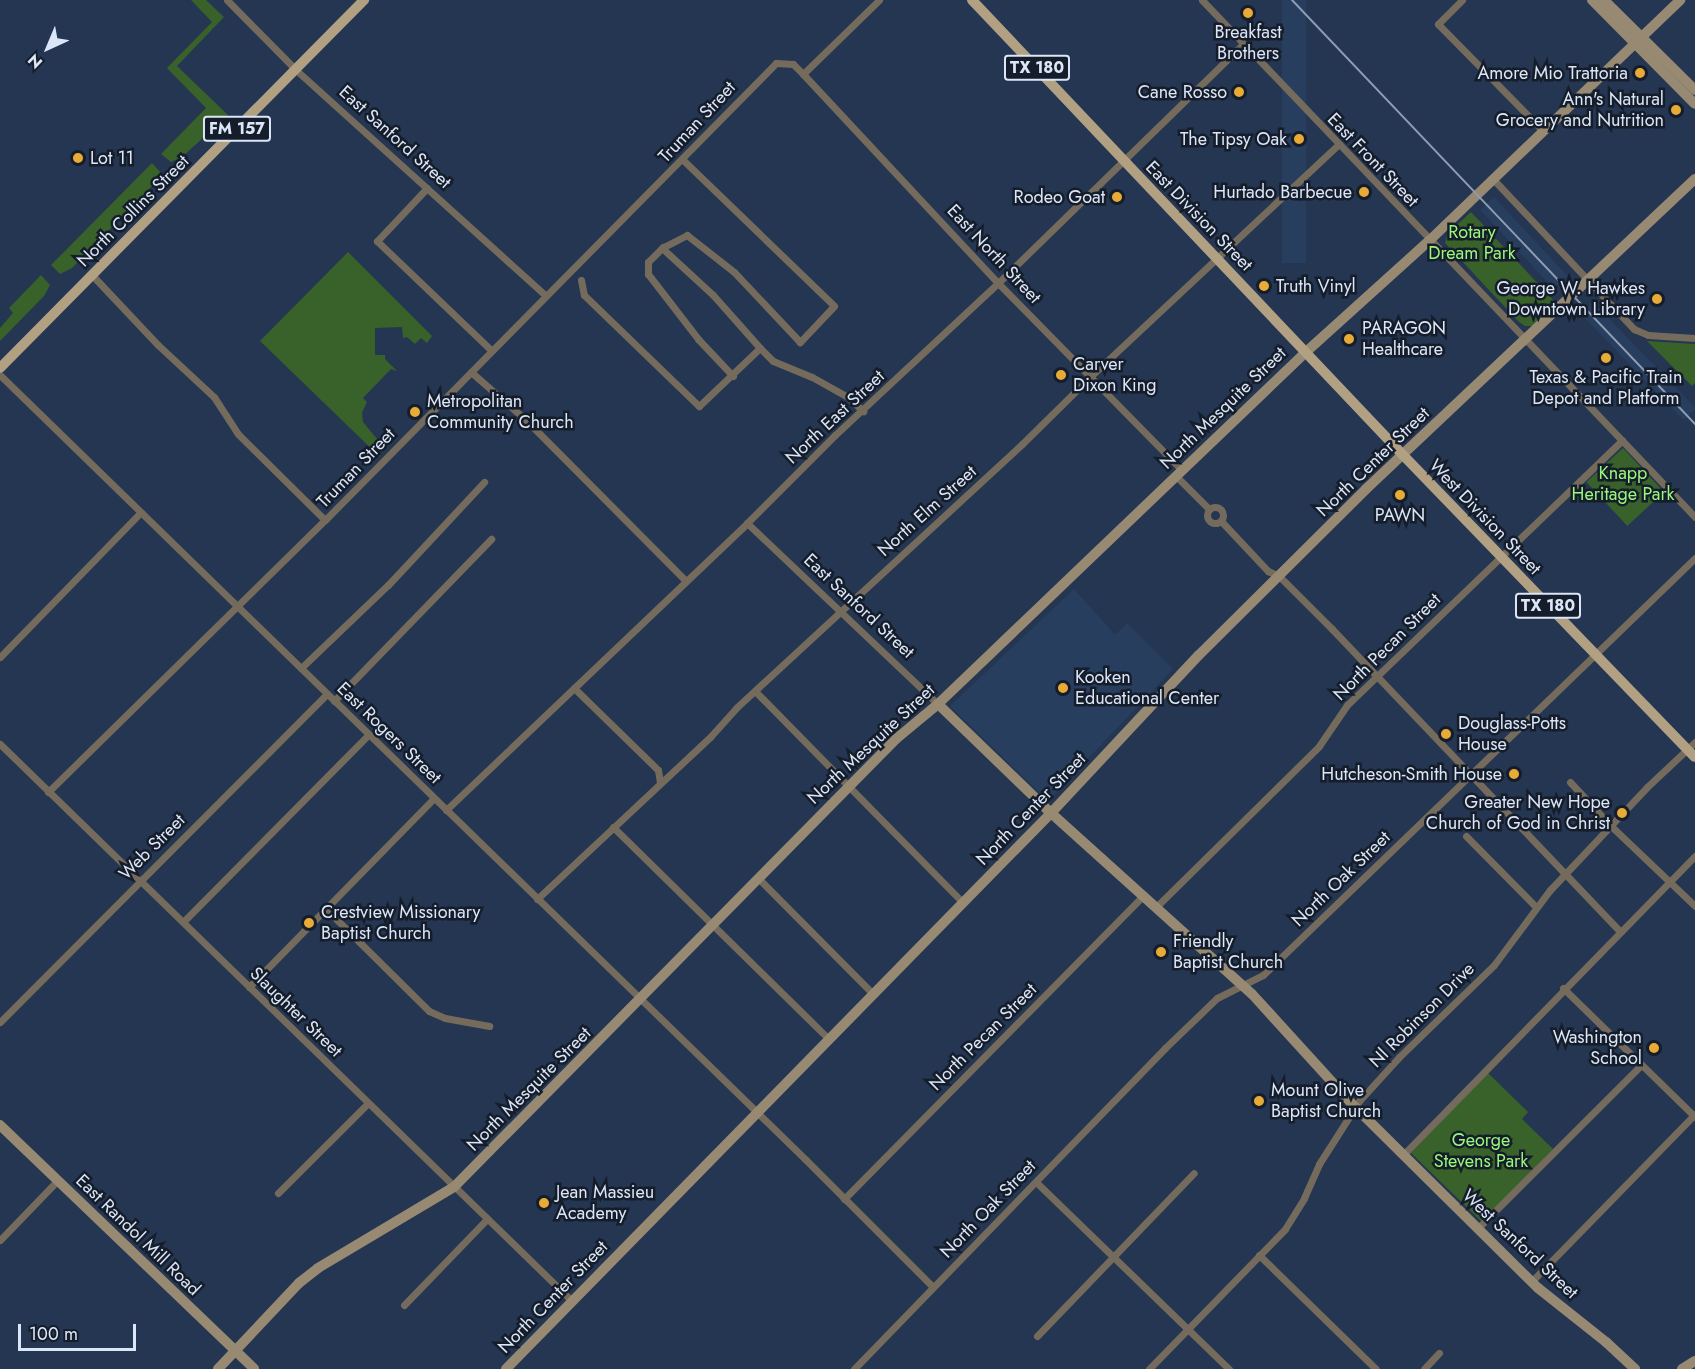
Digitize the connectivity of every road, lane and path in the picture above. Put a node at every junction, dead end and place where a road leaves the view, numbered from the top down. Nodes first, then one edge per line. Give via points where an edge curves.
1 (227, 0) edge
2 (364, 0) edge
3 (879, 0) edge
4 (972, 0) edge
5 (1202, 0) edge
6 (1462, 0) edge
7 (1592, 0) edge
8 (1604, 0) edge
9 (1680, 0) edge
10 (1639, 39) junction
11 (1243, 44) junction
12 (783, 62) joint
13 (296, 70) junction
14 (803, 74) junction
15 (1695, 90) edge
16 (1695, 104) edge
17 (1543, 131) junction
18 (1338, 145) junction
19 (682, 159) junction
20 (1122, 159) junction
21 (1493, 179) junction
22 (1695, 179) edge
23 (427, 188) junction
24 (1430, 240) junction
25 (662, 248) junction
26 (1217, 258) junction
27 (92, 275) junction
28 (1589, 279) junction
29 (581, 280) dead end
30 (998, 283) junction
31 (545, 296) junction
32 (1695, 338) edge
33 (1525, 340) junction
34 (760, 348) junction
35 (491, 350) junction
36 (1306, 352) junction
37 (0, 368) edge
38 (471, 372) junction
39 (0, 375) edge
40 (1092, 375) junction
41 (733, 376) junction
42 (863, 411) junction
43 (1622, 440) junction
44 (1402, 454) junction
45 (1179, 473) junction
46 (484, 482) dead end
47 (1209, 509) junction
48 (141, 512) junction
49 (1695, 517) edge
50 (325, 520) junction
51 (1221, 521) junction
52 (747, 523) junction
53 (491, 539) dead end
54 (1501, 557) junction
55 (1695, 558) edge
56 (1279, 576) junction
57 (686, 581) junction
58 (236, 605) junction
59 (841, 610) junction
60 (1593, 654) junction
61 (0, 657) edge
62 (301, 668) junction
63 (1378, 676) junction
64 (574, 688) junction
65 (754, 691) junction
66 (327, 694) junction
67 (334, 701) junction
68 (938, 704) junction
69 (369, 734) junction
70 (0, 744) edge
71 (1692, 749) edge
72 (1471, 774) junction
73 (1570, 782) dead end
74 (660, 783) junction
75 (849, 788) junction
76 (48, 792) junction
77 (434, 798) junction
78 (446, 810) junction
79 (1051, 813) junction
80 (1611, 826) junction
81 (613, 827) junction
82 (1466, 836) dead end
83 (1695, 856) edge
84 (1564, 875) junction
85 (758, 878) junction
86 (140, 881) junction
87 (1669, 882) junction
88 (1144, 895) junction
89 (537, 899) junction
90 (963, 903) junction
91 (1695, 906) edge
92 (1156, 907) junction
93 (1536, 907) junction
94 (325, 908) junction
95 (183, 922) junction
96 (712, 925) junction
97 (1620, 931) junction
98 (249, 987) junction
99 (1242, 987) junction
100 (1563, 988) junction
101 (873, 994) junction
102 (641, 1000) junction
103 (0, 1022) edge
104 (489, 1026) dead end
105 (829, 1039) junction
106 (1641, 1065) junction
107 (368, 1103) junction
108 (1354, 1107) junction
109 (757, 1113) junction
110 (1694, 1115) edge
111 (0, 1125) edge
112 (1403, 1155) junction
113 (1194, 1173) dead end
114 (57, 1180) junction
115 (1035, 1182) junction
116 (454, 1186) junction
117 (278, 1193) dead end
118 (844, 1199) junction
119 (487, 1219) junction
120 (1478, 1228) junction
121 (0, 1240) edge
122 (1259, 1255) junction
123 (1114, 1257) junction
124 (1532, 1281) junction
125 (933, 1287) junction
126 (572, 1301) junction
127 (404, 1305) dead end
128 (1187, 1329) junction
129 (1037, 1336) dead end
130 (235, 1351) junction
131 (1439, 1353) dead end
132 (1695, 1361) edge
133 (1625, 1364) edge
134 (218, 1369) edge
135 (254, 1369) edge
136 (506, 1369) edge
137 (854, 1369) edge
138 (1149, 1369) edge
139 (1229, 1369) edge
140 (1376, 1369) edge
141 (1424, 1369) edge
142 (1635, 1369) edge
143 (1682, 1369) edge

1 - 13 street, East Sanford Street
2 - 13 main road, North Collins Street / FM 157
3 - 14 street
4 - 20 main road, East Division Street / TX 180
5 - 11 street, East Front Street
6 - 17 street via 1438,24
7 - 10 main road
8 - 10 main road
9 - 10 main road, North Mesquite Street
10 - 15 main road
10 - 16 main road
10 - 17 main road, North Mesquite Street
11 - 18 street, East Front Street
11 - 20 street, North East Street
12 - 14 street, East North Street via 793,64
12 - 19 street, Truman Street via 769,68
13 - 23 street, East Sanford Street
13 - 27 main road, North Collins Street / FM 157
14 - 30 street, East North Street
17 - 21 main road, North Mesquite Street
18 - 24 street, East Front Street
18 - 26 street, North Elm Street
19 - 25 street via 834,306 800,342 734,272 687,235
19 - 31 street, Truman Street
20 - 26 main road, East Division Street / TX 180
20 - 30 street, North East Street
21 - 24 main road, North Mesquite Street
21 - 28 street
22 - 28 main road, North Center Street
23 - 31 street, East Sanford Street
23 - 35 street via 377,242
24 - 33 street, East Front Street
24 - 36 main road, North Mesquite Street
25 - 34 street via 713,295
25 - 41 street via 648,262 648,274 698,339
26 - 36 main road, East Division Street / TX 180
26 - 40 street, North Elm Street
27 - 37 main road, North Collins Street / FM 157
27 - 50 street via 214,397 238,434
28 - 32 street via 1634,329 1648,335
28 - 33 main road, North Center Street
29 - 41 street via 584,295 699,406
30 - 40 street, East North Street
30 - 42 street, North East Street
31 - 35 street, Truman Street
33 - 43 street, East Front Street
33 - 44 main road, North Center Street
34 - 41 street
34 - 42 street via 773,361 812,377
35 - 38 street, Truman Street
36 - 44 main road, East Division Street / TX 180
36 - 45 main road, North Mesquite Street
38 - 50 street, Truman Street
38 - 57 street via 526,420
39 - 48 street, East Rogers Street
40 - 45 street, East North Street
40 - 59 street, North Elm Street
42 - 52 street, North East Street
43 - 49 street, East Front Street
43 - 54 street, North Pecan Street
44 - 54 main road, West Division Street / TX 180
44 - 56 main road, North Center Street
45 - 47 street, East North Street
45 - 68 main road, North Mesquite Street
46 - 62 street via 388,585
47 - 51 street via 1222,511
47 - 51 street via 1210,522
48 - 58 street, East Rogers Street
48 - 61 street
50 - 58 street, Truman Street
51 - 56 street via 1268,571
52 - 57 street, North East Street
52 - 59 street, East Sanford Street
53 - 67 street
54 - 60 main road, West Division Street / TX 180
54 - 63 street, North Pecan Street
55 - 60 street, North Oak Street
56 - 63 street
56 - 79 main road, North Center Street
57 - 64 street, North East Street
58 - 62 street, East Rogers Street
58 - 76 street, Truman Street
59 - 65 street, North Elm Street
59 - 68 street, East Sanford Street
60 - 71 main road, West Division Street / TX 180
60 - 72 street, North Oak Street
62 - 66 street, East Rogers Street
63 - 72 street
63 - 92 street, North Pecan Street via 1347,705 1319,746
64 - 74 street via 658,770
64 - 78 street, North East Street
65 - 74 street, North Elm Street
65 - 75 street
66 - 67 street, East Rogers Street
66 - 86 street, Web Street
67 - 69 street, East Rogers Street
68 - 75 main road, North Mesquite Street via 896,739
68 - 79 main road, East Sanford Street
69 - 77 street, East Rogers Street
69 - 95 street
70 - 76 street, Slaughter Street
71 - 80 street, Nl Robinson Drive
72 - 84 street
72 - 99 street, North Oak Street via 1263,975
73 - 80 street
74 - 81 street, North Elm Street
75 - 85 main road, North Mesquite Street
75 - 90 street
76 - 86 street, Slaughter Street
77 - 78 street, East Rogers Street
77 - 94 street
78 - 89 street, East Rogers Street
79 - 88 main road, West Sanford Street
79 - 90 main road, North Center Street
80 - 84 street, Nl Robinson Drive
80 - 87 street
81 - 89 street, North Elm Street
81 - 96 street
82 - 93 street
83 - 87 street
84 - 93 street, Nl Robinson Drive
84 - 97 street
85 - 96 main road, North Mesquite Street
85 - 101 street
86 - 95 street, Slaughter Street
86 - 103 street, Web Street
87 - 91 street
87 - 97 street
88 - 92 main road, West Sanford Street
88 - 118 street, North Pecan Street
89 - 102 street, East Rogers Street
90 - 101 main road, North Center Street
92 - 99 main road, West Sanford Street
93 - 108 street, Nl Robinson Drive via 1494,965 1399,1057
94 - 98 street
94 - 104 street via 429,1011
95 - 98 street, Slaughter Street
96 - 102 main road, North Mesquite Street
96 - 105 street
97 - 100 street
98 - 107 street, Slaughter Street
99 - 108 main road, West Sanford Street
99 - 115 street, North Oak Street via 1217,998
100 - 106 street
100 - 112 street
101 - 105 main road, North Center Street
102 - 109 street, East Rogers Street
102 - 116 main road, North Mesquite Street
105 - 109 main road, North Center Street
106 - 110 street
106 - 120 street
107 - 116 street, Slaughter Street
107 - 117 street
108 - 112 main road, West Sanford Street
108 - 122 street, Nl Robinson Drive via 1285,1229
109 - 118 street, East Rogers Street
109 - 126 main road, North Center Street
110 - 124 street
111 - 114 main road, East Randol Mill Road
112 - 120 main road, West Sanford Street
113 - 123 street
114 - 121 street
114 - 130 main road, East Randol Mill Road
115 - 123 street
115 - 125 street, North Oak Street
116 - 119 street, Slaughter Street
116 - 130 main road, North Mesquite Street via 299,1282
118 - 125 street, East Rogers Street
119 - 126 street, Slaughter Street
119 - 127 street
120 - 124 main road, West Sanford Street
122 - 128 street, Nl Robinson Drive
122 - 140 street
123 - 128 street
123 - 129 street
124 - 133 main road, West Sanford Street
125 - 137 street, North Oak Street
126 - 136 main road, North Center Street
128 - 138 street, Nl Robinson Drive
128 - 139 street
130 - 134 main road, North Mesquite Street
130 - 135 main road, East Randol Mill Road
131 - 141 street
132 - 143 main road
133 - 142 main road, West Sanford Street

